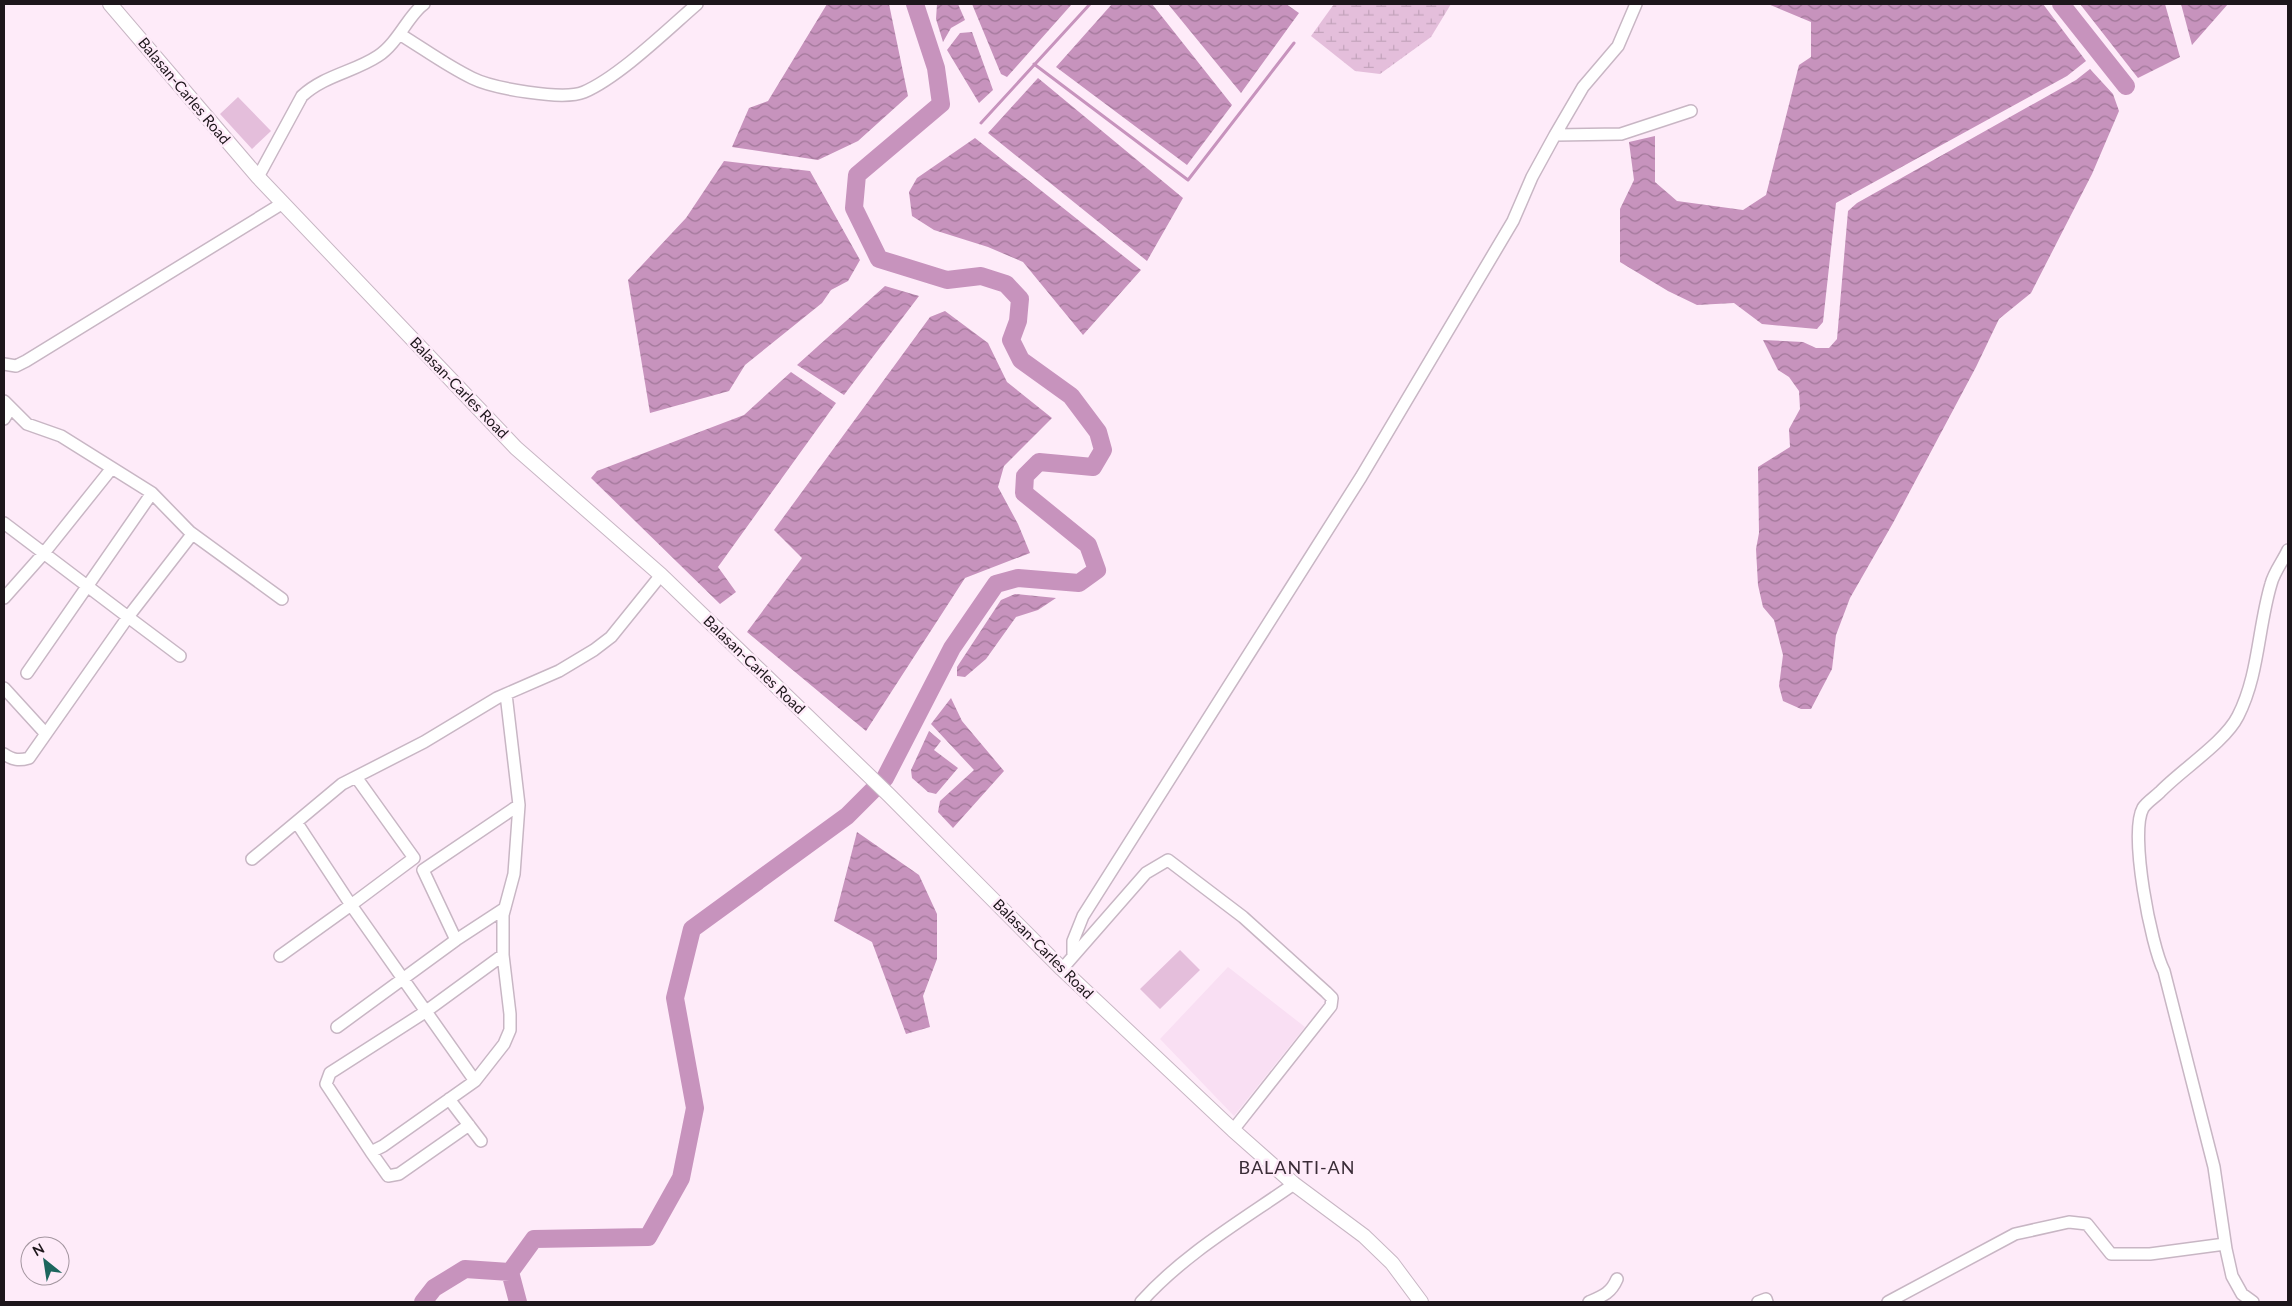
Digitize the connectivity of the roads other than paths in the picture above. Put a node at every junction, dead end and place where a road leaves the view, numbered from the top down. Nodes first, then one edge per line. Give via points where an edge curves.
1 (110, 4) edge
2 (424, 4) edge
3 (697, 4) edge
4 (1636, 4) edge
5 (400, 35) junction
6 (1691, 111) dead end
7 (1555, 135) junction
8 (258, 177) junction
9 (283, 203) junction
10 (4, 364) edge
11 (7, 405) edge
12 (4, 419) edge
13 (112, 468) junction
14 (152, 493) junction
15 (4, 523) edge
16 (190, 532) junction
17 (2288, 550) edge
18 (44, 553) junction
19 (661, 575) junction
20 (8, 582) edge
21 (88, 587) junction
22 (4, 598) edge
23 (282, 599) dead end
24 (128, 617) junction
25 (180, 656) dead end
26 (27, 673) dead end
27 (4, 688) edge
28 (506, 694) junction
29 (46, 734) junction
30 (4, 754) edge
31 (356, 776) junction
32 (519, 805) junction
33 (297, 823) junction
34 (414, 858) junction
35 (252, 859) dead end
36 (423, 870) junction
37 (351, 905) junction
38 (505, 908) junction
39 (456, 940) junction
40 (503, 955) junction
41 (1073, 955) junction
42 (280, 956) dead end
43 (1062, 969) junction
44 (402, 979) junction
45 (425, 1012) junction
46 (337, 1027) dead end
47 (475, 1081) junction
48 (449, 1099) junction
49 (469, 1125) junction
50 (1233, 1130) junction
51 (481, 1141) dead end
52 (371, 1152) junction
53 (1294, 1184) junction
54 (2225, 1244) junction
55 (1618, 1279) dead end
56 (1141, 1302) edge
57 (1420, 1302) edge
58 (1589, 1302) edge
59 (1758, 1302) edge
60 (1767, 1302) edge
61 (1888, 1302) edge
62 (2253, 1302) edge

1 - 8 main road, Balasan-Carles Road
2 - 5 street
3 - 5 street via 598,85 581,94 517,91 473,79
4 - 7 street via 1618,46 1583,87
5 - 8 street via 378,56 336,74 302,96
6 - 7 street via 1622,134
7 - 41 street via 1513,221 1361,477 1083,916 1073,941
8 - 9 main road, Balasan-Carles Road
9 - 10 street via 26,361 16,366
9 - 19 main road, Balasan-Carles Road via 516,448
11 - 12 street
11 - 13 street via 27,424 62,436
13 - 14 street
13 - 18 street
14 - 16 street
14 - 21 street
15 - 18 street
16 - 23 street
16 - 24 street via 190,537
17 - 54 street via 2271,582 2253,674 2238,716 2224,734 2143,808 2138,830 2144,890 2158,960 2164,971 2214,1167
18 - 20 street
18 - 21 street
19 - 28 street via 611,637 559,671
19 - 43 main road, Balasan-Carles Road via 889,795
20 - 22 street
21 - 24 street
21 - 26 street
24 - 25 street
24 - 29 street
27 - 29 street
28 - 31 street via 424,742
28 - 32 street
29 - 30 street via 29,758 12,759
31 - 33 street
31 - 34 street
32 - 36 street
32 - 38 street via 514,874
33 - 35 street
33 - 37 street
34 - 36 street
34 - 37 street
36 - 39 street
37 - 42 street
37 - 44 street
38 - 39 street
38 - 40 street
39 - 44 street
40 - 45 street
40 - 47 street via 510,1030 504,1044
41 - 43 street
41 - 50 street via 1146,873 1168,860 1243,917 1332,998 1331,1006
43 - 50 main road, Balasan-Carles Road
44 - 45 street
44 - 46 street
45 - 47 street
45 - 52 street via 330,1073 326,1084
47 - 48 street
48 - 49 street
48 - 52 street
49 - 51 street
49 - 52 street via 399,1174 388,1176
50 - 53 main road, Balasan-Carles Road
53 - 56 street via 1163,1278
53 - 57 main road, Balasan-Carles Road via 1364,1236 1392,1263
54 - 61 street via 2150,1254 2111,1254 2087,1224 2069,1222 2015,1234
54 - 62 street via 2232,1276 2242,1294
55 - 58 street via 1607,1294
59 - 60 street via 1766,1299

